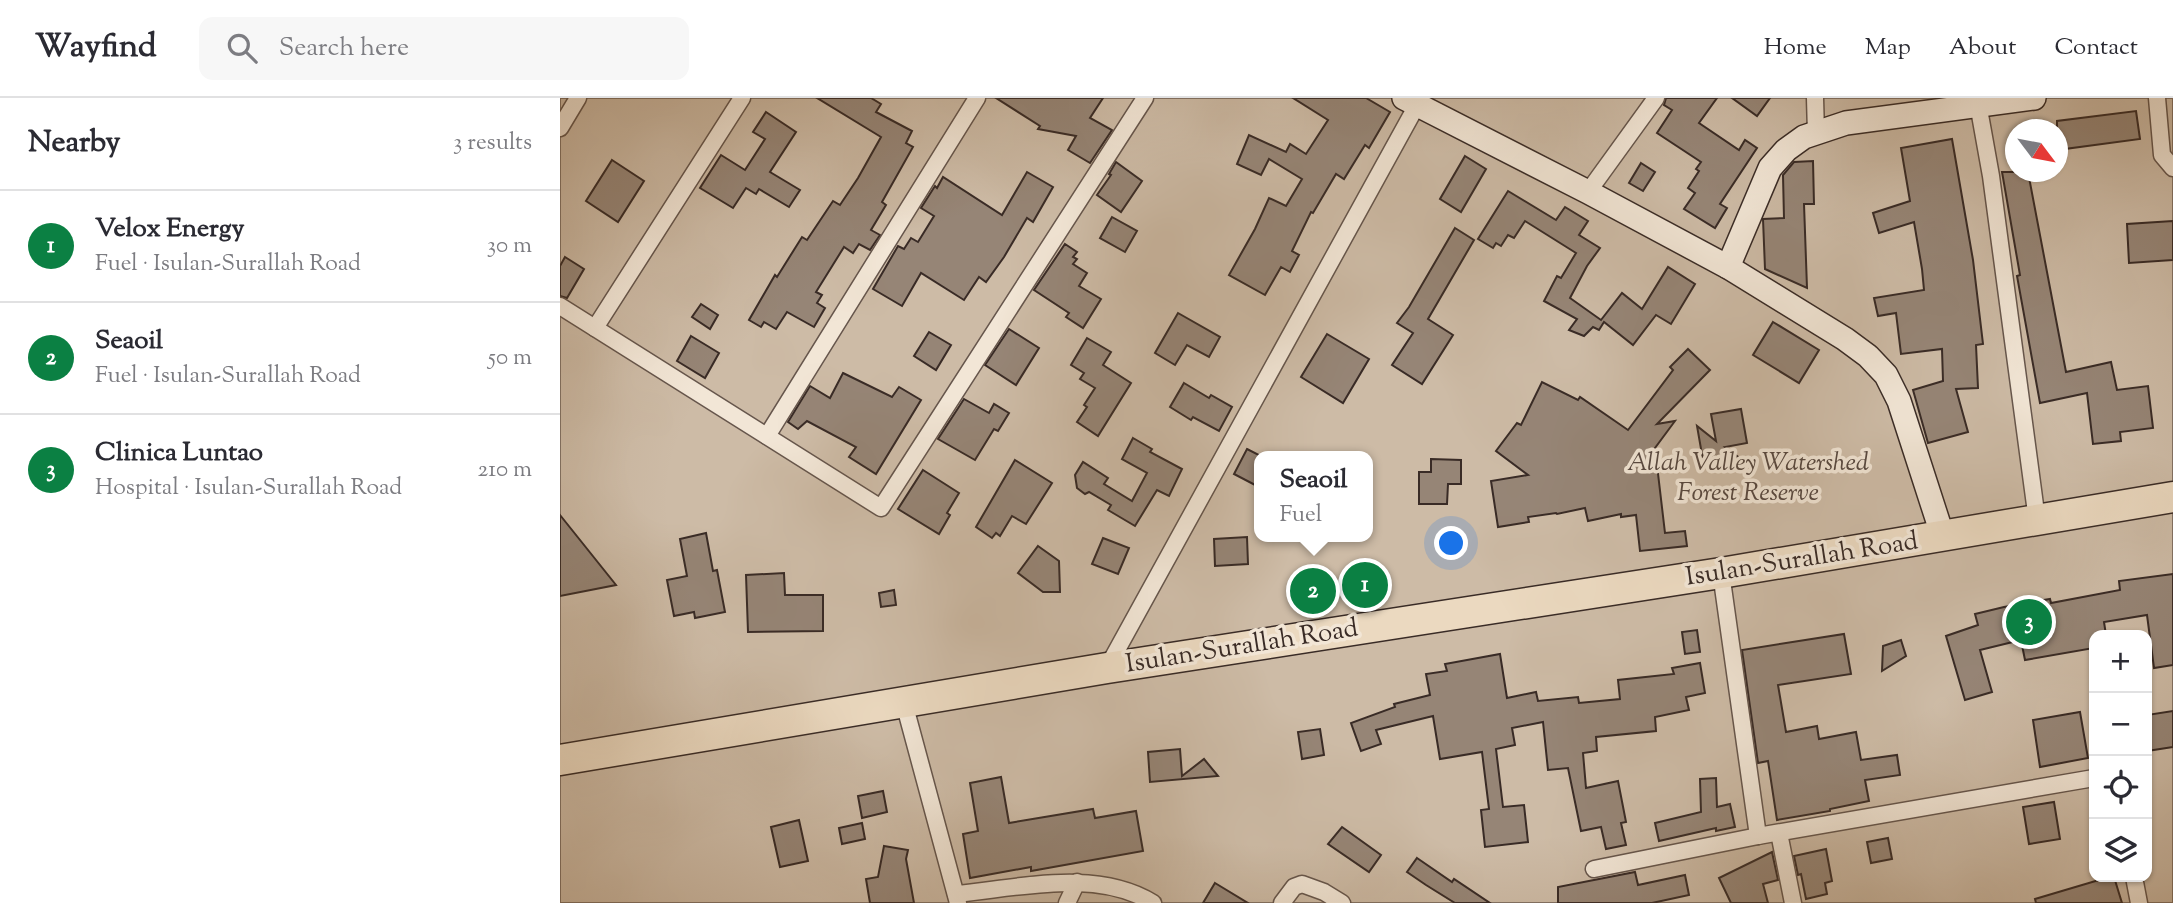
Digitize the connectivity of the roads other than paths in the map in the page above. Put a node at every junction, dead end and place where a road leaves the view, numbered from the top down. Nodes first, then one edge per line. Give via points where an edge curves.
1 (578, 98) edge
2 (742, 98) edge
3 (977, 98) edge
4 (1145, 98) edge
5 (1656, 98) edge
6 (1815, 98) edge
7 (2034, 98) edge
8 (2157, 98) edge
9 (1978, 101) edge
10 (1410, 102) edge
11 (560, 128) edge
12 (1816, 133) junction
13 (2173, 168) edge
14 (1588, 191) junction
15 (1728, 267) junction
16 (560, 306) edge
17 (595, 328) junction
18 (767, 436) junction
19 (2173, 497) edge
20 (2037, 520) junction
21 (1943, 537) junction
22 (1721, 573) junction
23 (1107, 668) junction
24 (904, 703) junction
25 (560, 760) edge
26 (2089, 779) edge
27 (1779, 833) junction
28 (1758, 836) junction
29 (1594, 869) dead end
30 (1077, 882) junction
31 (2135, 882) edge
32 (957, 899) edge
33 (1067, 903) edge
34 (1153, 903) edge
35 (1282, 903) edge
36 (1342, 903) edge
37 (1793, 903) edge
38 (2139, 903) edge

1 - 11 street
2 - 17 street
3 - 18 street
4 - 18 street via 881,508
5 - 14 street
6 - 12 street
7 - 9 street
8 - 13 street via 2162,155
9 - 12 street via 1846,123
9 - 20 street
10 - 14 street
10 - 23 street
12 - 15 street via 1786,150 1770,168
14 - 15 street
15 - 21 street via 1845,339 1886,375 1899,401
16 - 17 street
17 - 18 street
19 - 20 highway, Isulan-Surallah Road
20 - 21 highway, Isulan-Surallah Road
21 - 22 highway, Isulan-Surallah Road
22 - 23 highway, Isulan-Surallah Road
22 - 28 street
23 - 24 highway, Isulan-Surallah Road
24 - 25 highway, Isulan-Surallah Road
24 - 32 street
26 - 27 street
27 - 28 street
27 - 37 street
28 - 29 street
30 - 32 street
30 - 33 street
30 - 34 street via 1120,888
31 - 38 street
35 - 36 street via 1302,884

